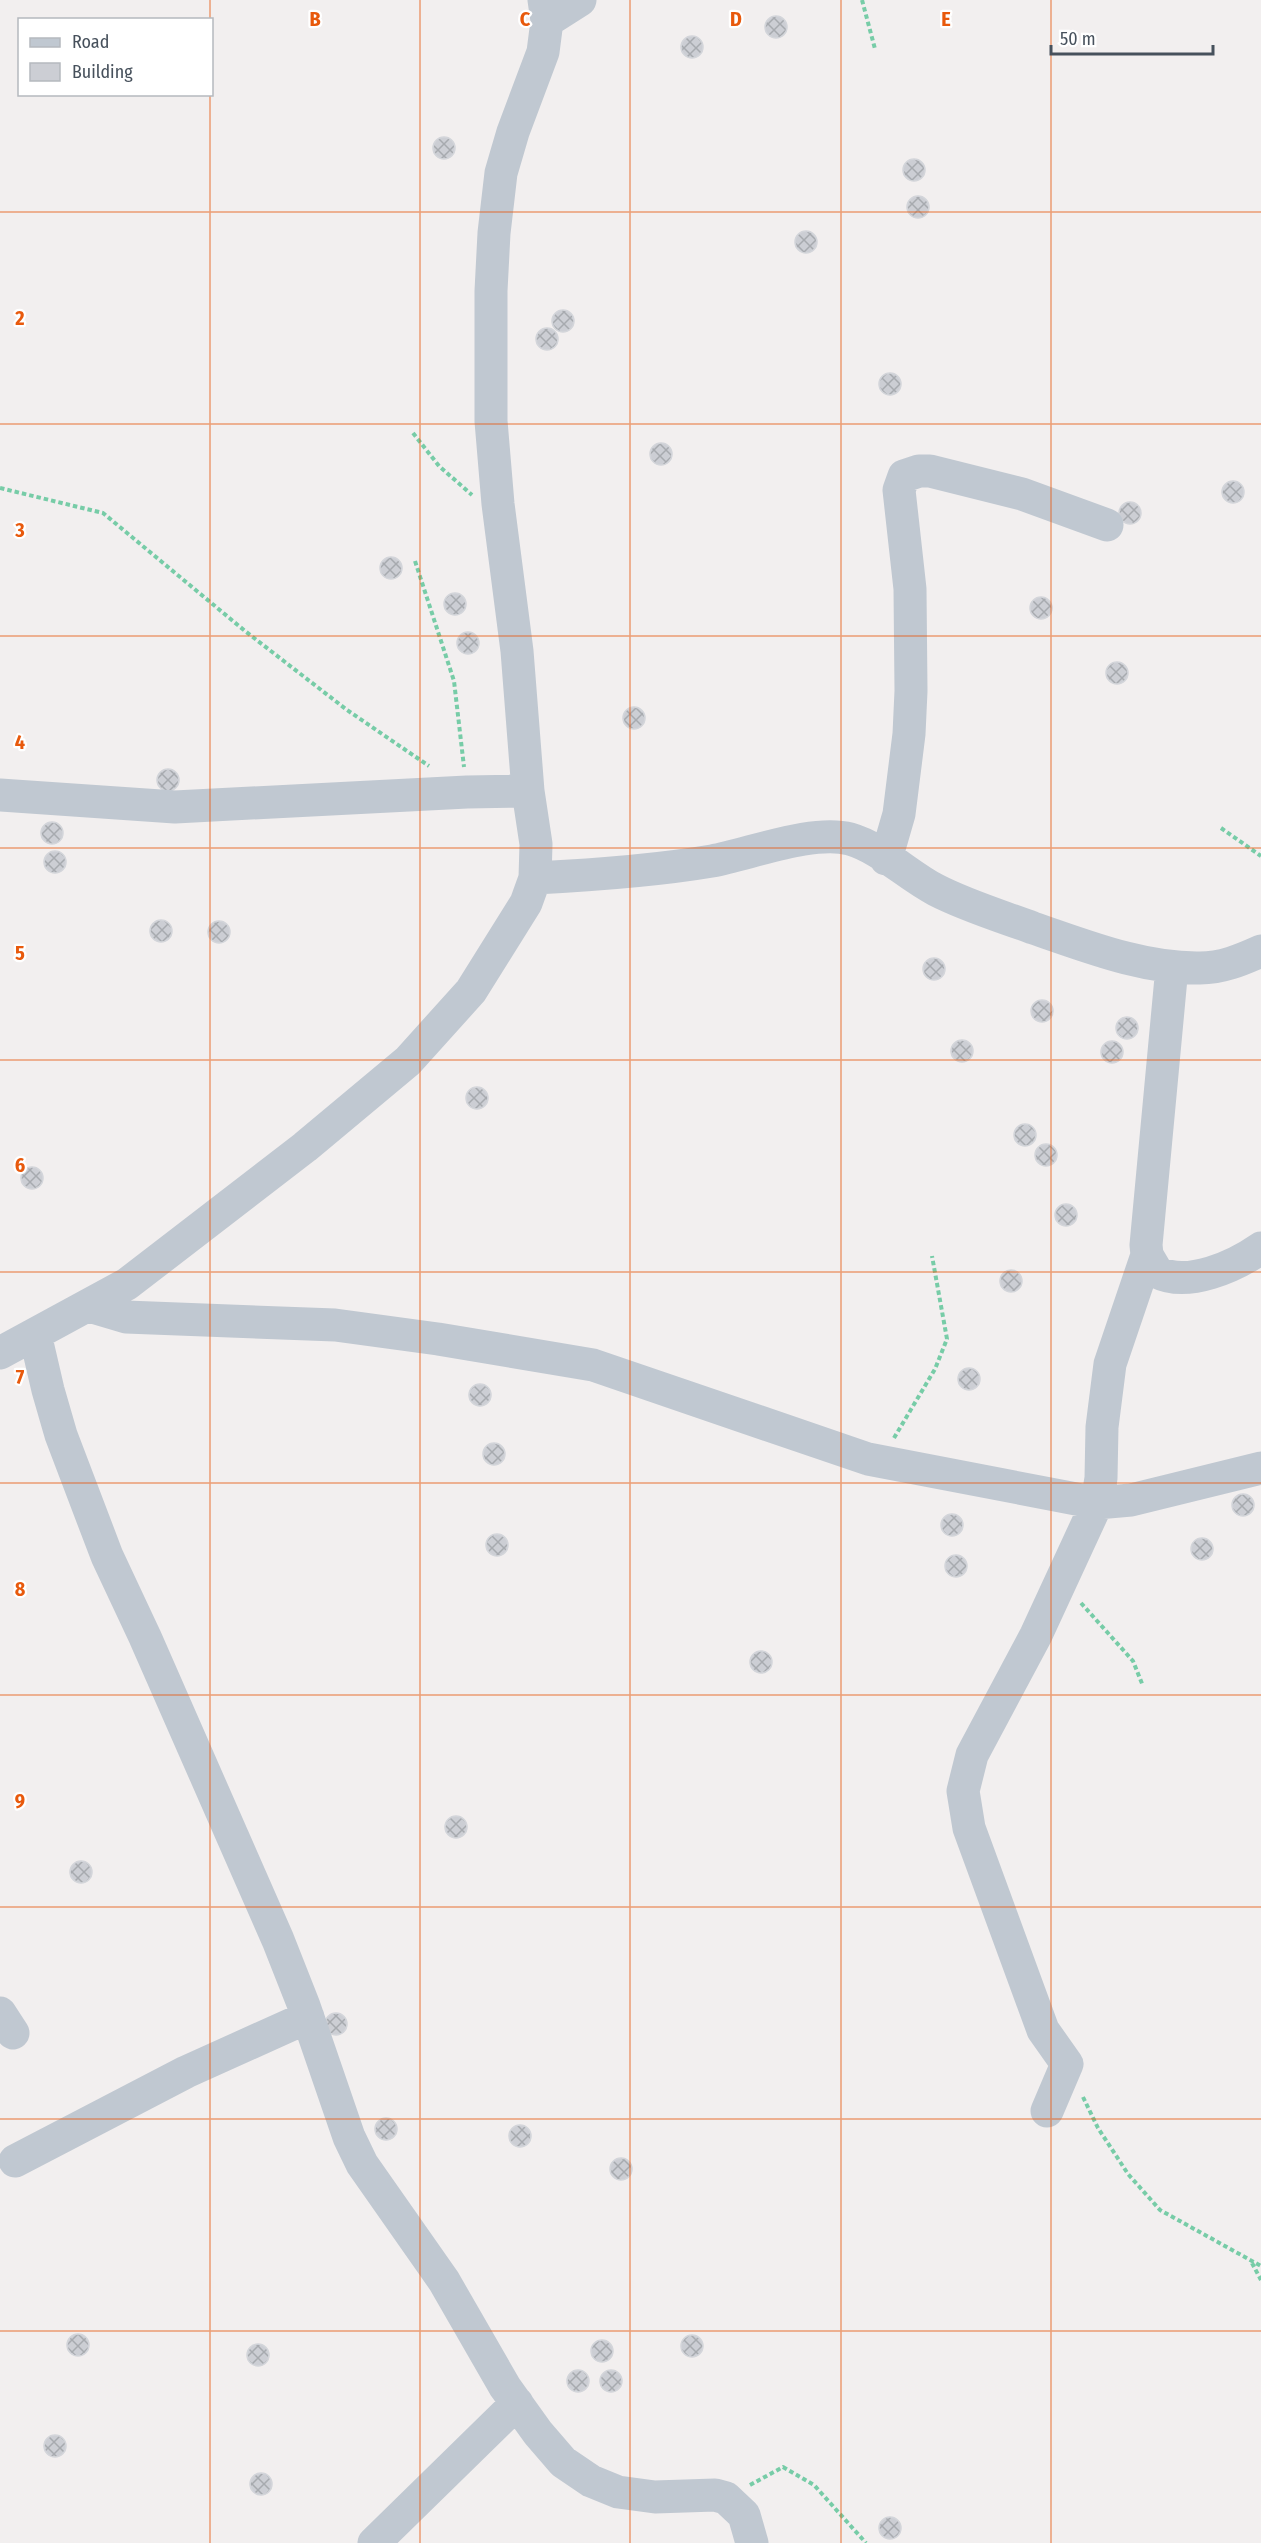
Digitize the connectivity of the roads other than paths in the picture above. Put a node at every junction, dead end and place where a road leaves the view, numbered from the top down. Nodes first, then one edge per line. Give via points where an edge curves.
1 (580, 0) edge
2 (545, 10) edge
3 (1107, 525) dead end
4 (528, 791) junction
5 (0, 795) edge
6 (886, 859) junction
7 (535, 878) junction
8 (1261, 951) edge
9 (1172, 967) junction
10 (1261, 1248) edge
11 (1147, 1255) junction
12 (89, 1306) junction
13 (35, 1334) junction
14 (0, 1353) edge
15 (1261, 1468) edge
16 (1097, 1503) junction
17 (308, 2017) junction
18 (1047, 2110) dead end
19 (15, 2161) dead end
20 (517, 2403) junction
21 (374, 2543) edge
22 (752, 2543) edge

1 - 2 street
2 - 4 street via 543,52 501,173 491,291 491,421
3 - 6 street via 1022,494 930,471 904,476 899,490 910,589 909,734 899,814
4 - 5 street via 175,807
4 - 7 street via 536,844
6 - 7 street via 850,839 815,838 714,861
6 - 9 street via 936,890 994,914 1103,952
7 - 12 street via 526,903 484,974 408,1061 207,1223 127,1284
8 - 9 street via 1215,967
9 - 11 street
10 - 11 street via 1211,1271 1175,1278 1157,1272
11 - 16 street via 1110,1364
12 - 13 street
12 - 16 street via 126,1317 335,1325 593,1365 879,1462
13 - 14 street
13 - 17 street via 62,1435 106,1556 221,1809
15 - 16 street via 1131,1500
16 - 18 street via 1035,1635 972,1755 963,1791 969,1828 1043,2030 1067,2064
17 - 19 street via 186,2072
17 - 20 street via 362,2164 444,2281
20 - 21 street
20 - 22 street via 563,2462 591,2481 618,2492 655,2498 726,2498 744,2516

